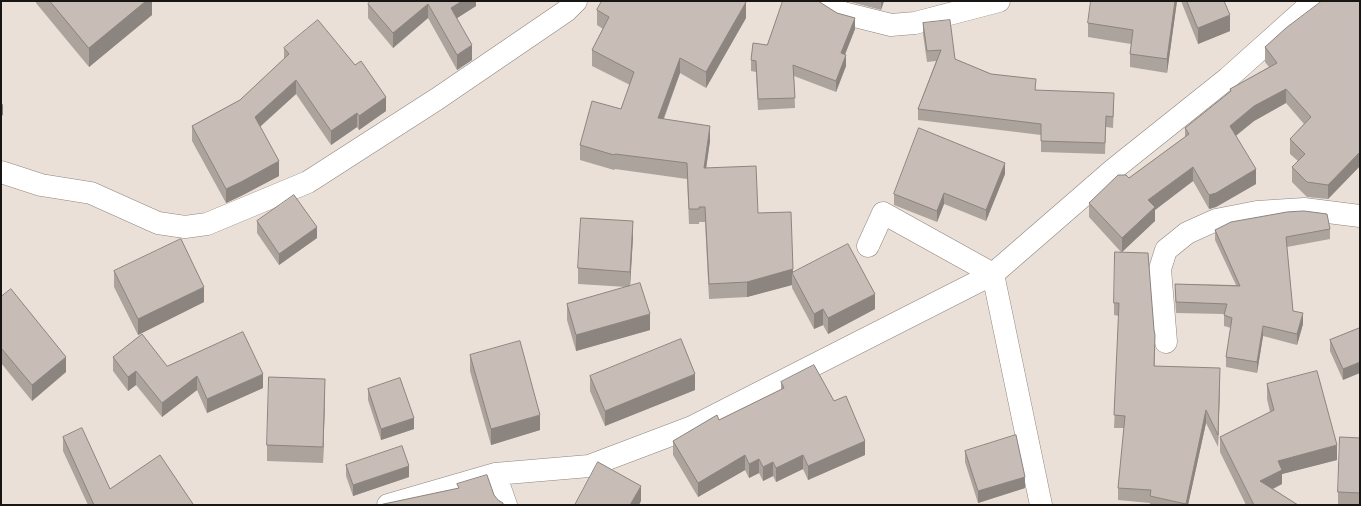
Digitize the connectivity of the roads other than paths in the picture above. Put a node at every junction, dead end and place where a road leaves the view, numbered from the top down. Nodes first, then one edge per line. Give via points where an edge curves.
1 (576, 1) edge
2 (824, 1) edge
3 (999, 1) edge
4 (1314, 1) edge
5 (1, 172) edge
6 (1360, 216) edge
7 (868, 246) dead end
8 (993, 274) junction
9 (1166, 342) dead end
10 (495, 474) junction
11 (388, 505) edge
12 (506, 505) edge
13 (1041, 505) edge

1 - 5 street via 566,11 308,182 207,224 185,227 158,223 91,193 41,185
2 - 3 street via 843,13 891,25 915,23
4 - 8 street via 1228,78 1114,169
6 - 9 street via 1304,209 1256,212 1216,220 1187,233 1166,250 1160,270
7 - 8 street via 883,213
8 - 10 street via 692,427 589,466
8 - 13 street
10 - 11 street
10 - 12 street

